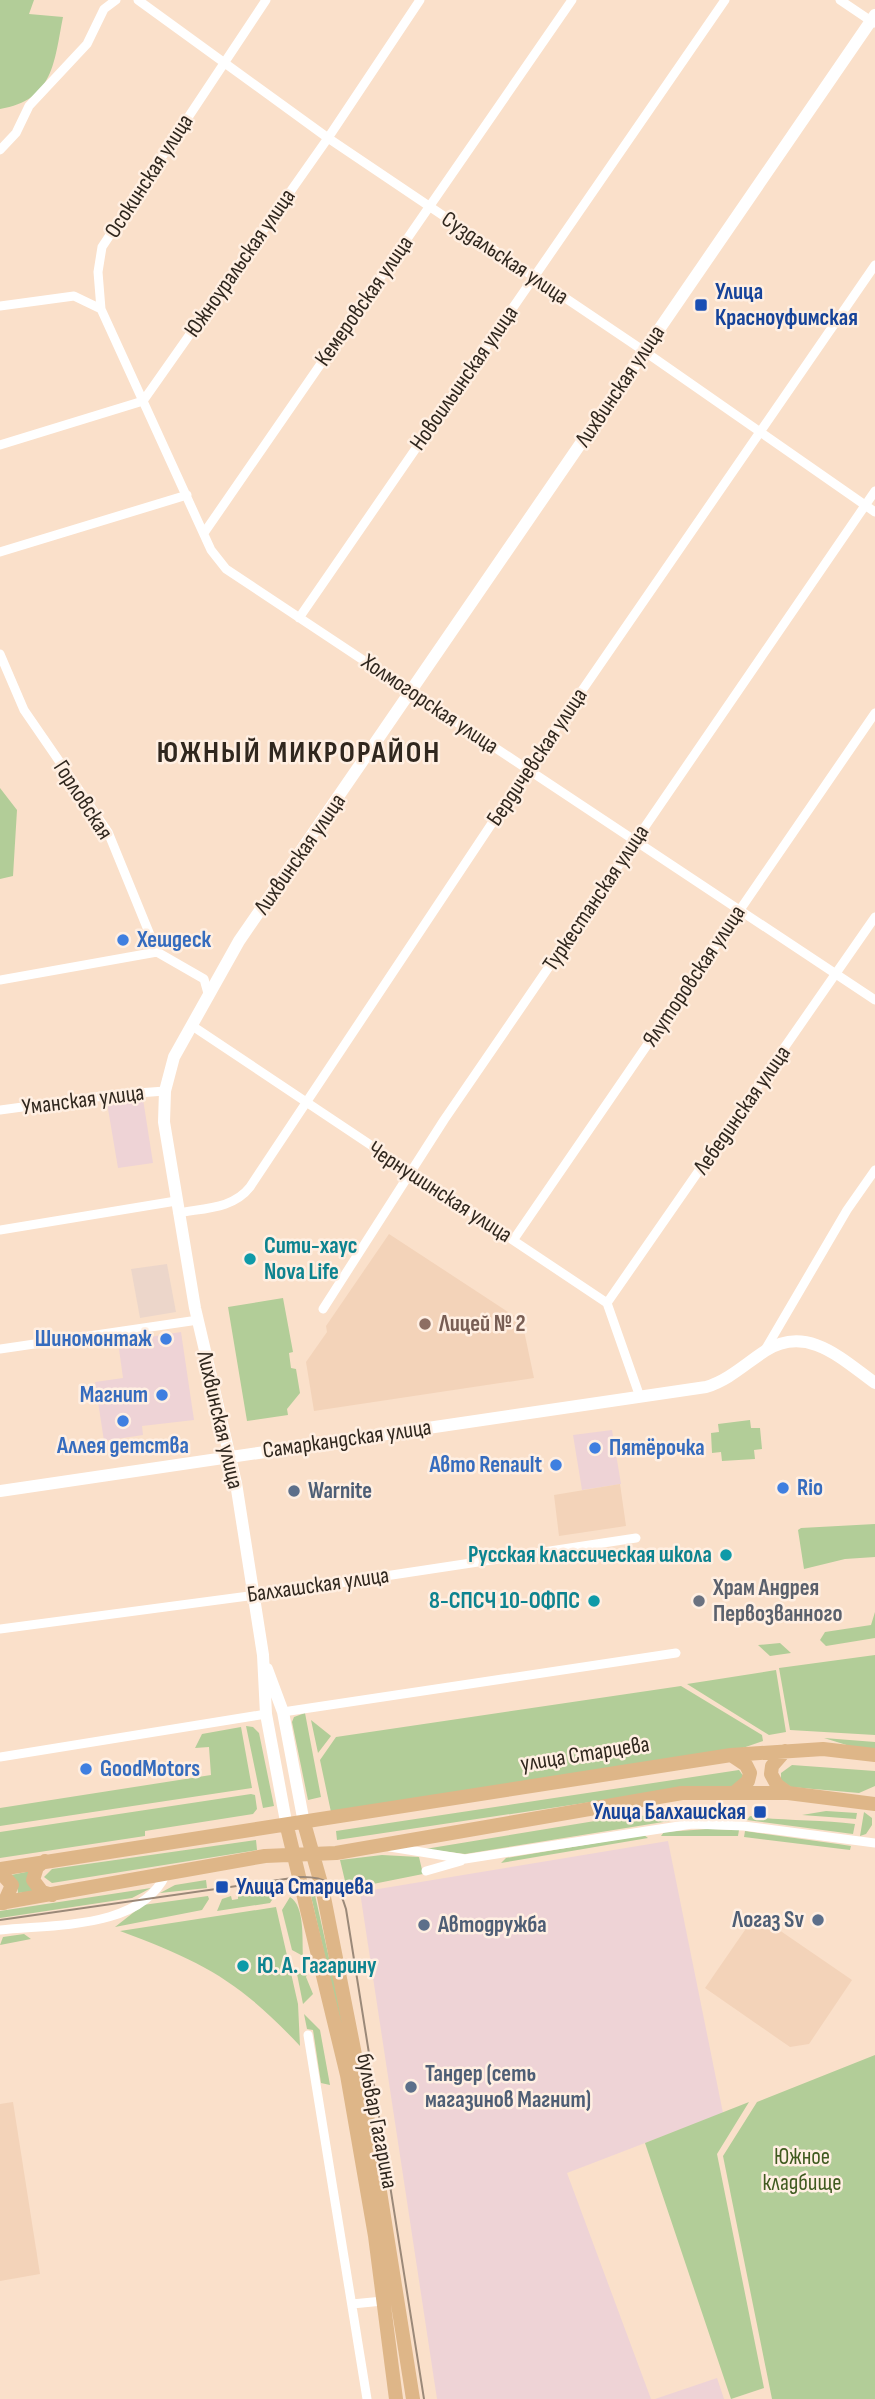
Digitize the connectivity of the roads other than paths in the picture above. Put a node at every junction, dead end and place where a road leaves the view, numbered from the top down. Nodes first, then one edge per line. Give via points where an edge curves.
1 (116, 0) edge
2 (138, 0) edge
3 (266, 0) edge
4 (420, 0) edge
5 (572, 0) edge
6 (725, 0) edge
7 (840, 0) edge
8 (874, 20) edge
9 (225, 61) junction
10 (328, 138) junction
11 (0, 150) edge
12 (430, 207) junction
13 (875, 265) edge
14 (533, 278) junction
15 (0, 306) edge
16 (101, 309) junction
17 (645, 351) junction
18 (144, 401) junction
19 (760, 431) junction
20 (0, 445) edge
21 (875, 491) edge
22 (187, 495) junction
23 (866, 505) junction
24 (875, 512) edge
25 (204, 533) junction
26 (0, 552) edge
27 (299, 618) junction
28 (0, 654) edge
29 (411, 692) junction
30 (875, 713) edge
31 (528, 769) junction
32 (634, 840) junction
33 (740, 910) junction
34 (875, 917) edge
35 (157, 952) junction
36 (836, 974) junction
37 (0, 979) edge
38 (209, 997) junction
39 (875, 1000) edge
40 (191, 1024) junction
41 (165, 1091) junction
42 (304, 1103) junction
43 (0, 1110) edge
44 (875, 1170) edge
45 (411, 1173) junction
46 (177, 1207) junction
47 (0, 1230) edge
48 (514, 1240) junction
49 (607, 1303) junction
50 (323, 1309) dead end
51 (198, 1320) junction
52 (0, 1349) edge
53 (764, 1351) junction
54 (875, 1383) edge
55 (640, 1397) junction
56 (230, 1457) junction
57 (0, 1490) edge
58 (636, 1538) dead end
59 (251, 1594) junction
60 (0, 1629) edge
61 (676, 1653) dead end
62 (263, 1655) junction
63 (283, 1712) junction
64 (266, 1714) junction
65 (785, 1751) junction
66 (731, 1755) junction
67 (875, 1755) edge
68 (0, 1757) edge
69 (735, 1792) junction
70 (788, 1793) junction
71 (875, 1804) edge
72 (304, 1823) junction
73 (287, 1827) junction
74 (875, 1843) edge
75 (374, 1845) junction
76 (310, 1852) junction
77 (336, 1853) junction
78 (294, 1855) junction
79 (465, 1859) junction
80 (45, 1861) junction
81 (0, 1870) edge
82 (426, 1871) dead end
83 (166, 1874) junction
84 (322, 1886) junction
85 (52, 1895) junction
86 (2, 1903) edge
87 (0, 1930) edge
88 (308, 2035) dead end
89 (367, 2148) junction
90 (383, 2301) junction
91 (352, 2304) junction
92 (367, 2399) edge
93 (396, 2399) edge
94 (413, 2399) edge

1 - 11 street via 104,9 88,44 29,106 16,133
2 - 9 street, Суздальская улица
3 - 9 street, Осокинская улица
4 - 10 street, Южноуральская улица
5 - 12 street, Кемеровская улица
6 - 14 street, Новоильинская улица
7 - 8 street
8 - 17 main road, Лихвинская улица
9 - 10 street, Суздальская улица
9 - 16 street, Осокинская улица via 102,247 98,272
10 - 12 street, Суздальская улица
10 - 18 street, Южноуральская улица
12 - 14 street, Суздальская улица
12 - 25 street, Кемеровская улица
13 - 19 street, Бердичевская улица
14 - 17 street, Суздальская улица
14 - 27 street, Новоильинская улица
15 - 16 street via 74,296
16 - 18 street, Холмогорская улица
17 - 19 street, Суздальская улица
17 - 29 main road, Лихвинская улица
18 - 20 street
18 - 22 street, Холмогорская улица
19 - 23 street, Суздальская улица
19 - 31 street, Бердичевская улица
21 - 23 street, Туркестанская улица
22 - 25 street, Холмогорская улица
22 - 26 street
23 - 24 street, Суздальская улица
23 - 32 street, Туркестанская улица
25 - 27 street, Холмогорская улица via 226,569
27 - 29 street, Холмогорская улица
28 - 35 street, Горловская via 23,710 108,832
29 - 31 street, Холмогорская улица
29 - 38 main road, Лихвинская улица via 239,941
30 - 33 street, Ялуторовская улица
31 - 32 street, Холмогорская улица
31 - 42 street, Бердичевская улица
32 - 33 street, Холмогорская улица
32 - 45 street, Туркестанская улица
33 - 36 street, Холмогорская улица
33 - 48 street, Ялуторовская улица
34 - 36 street, Лебединская улица
35 - 37 street
35 - 38 street via 204,979
36 - 39 street, Холмогорская улица
36 - 49 street, Лебединская улица
38 - 40 main road, Лихвинская улица
40 - 41 main road, Лихвинская улица via 174,1056
40 - 42 street, Чернушинская улица
41 - 43 street, Уманская улица
41 - 46 main road, Лихвинская улица via 164,1130
42 - 45 street, Чернушинская улица
42 - 46 street, Бердичевская улица via 240,1198 226,1205
44 - 53 street
45 - 48 street, Чернушинская улица
45 - 50 street, Туркестанская улица
46 - 47 street, Бердичевская улица
46 - 51 main road, Лихвинская улица
48 - 49 street, Чернушинская улица
49 - 55 street
51 - 52 street
51 - 56 main road, Лихвинская улица
53 - 54 main road, Самаркандская улица via 790,1339 806,1341 824,1347
53 - 55 main road, Самаркандская улица via 727,1378
55 - 56 main road, Самаркандская улица
56 - 57 main road, Самаркандская улица
56 - 59 main road, Лихвинская улица
58 - 59 street, Балхашская улица
59 - 60 street, Балхашская улица
59 - 62 main road, Лихвинская улица
61 - 63 street
62 - 63 main road
62 - 64 main road
63 - 72 main road
64 - 68 street
64 - 73 main road
65 - 66 main road, улица Старцева
65 - 67 main road, улица Старцева via 823,1749
65 - 70 main road via 771,1774
66 - 69 main road via 750,1773
66 - 72 main road, улица Старцева
69 - 70 main road
69 - 75 main road via 682,1793
70 - 71 main road
72 - 73 main road, улица Старцева
72 - 76 main road, бульвар Гагарина
73 - 78 main road, бульвар Гагарина
73 - 80 main road
74 - 79 street via 692,1824
75 - 77 main road
75 - 79 street
76 - 77 main road
76 - 78 main road
76 - 84 main road, бульвар Гагарина
77 - 84 main road via 326,1865
78 - 83 main road
78 - 89 main road, бульвар Гагарина
79 - 82 street
80 - 81 main road
80 - 85 main road via 37,1867 33,1880 42,1892
81 - 86 main road via 12,1885
83 - 85 main road
83 - 87 street via 159,1888 113,1917
84 - 89 main road, бульвар Гагарина
85 - 86 main road
88 - 91 street
89 - 90 main road, бульвар Гагарина
89 - 94 main road, бульвар Гагарина
90 - 91 street
90 - 93 main road, бульвар Гагарина
91 - 92 street

